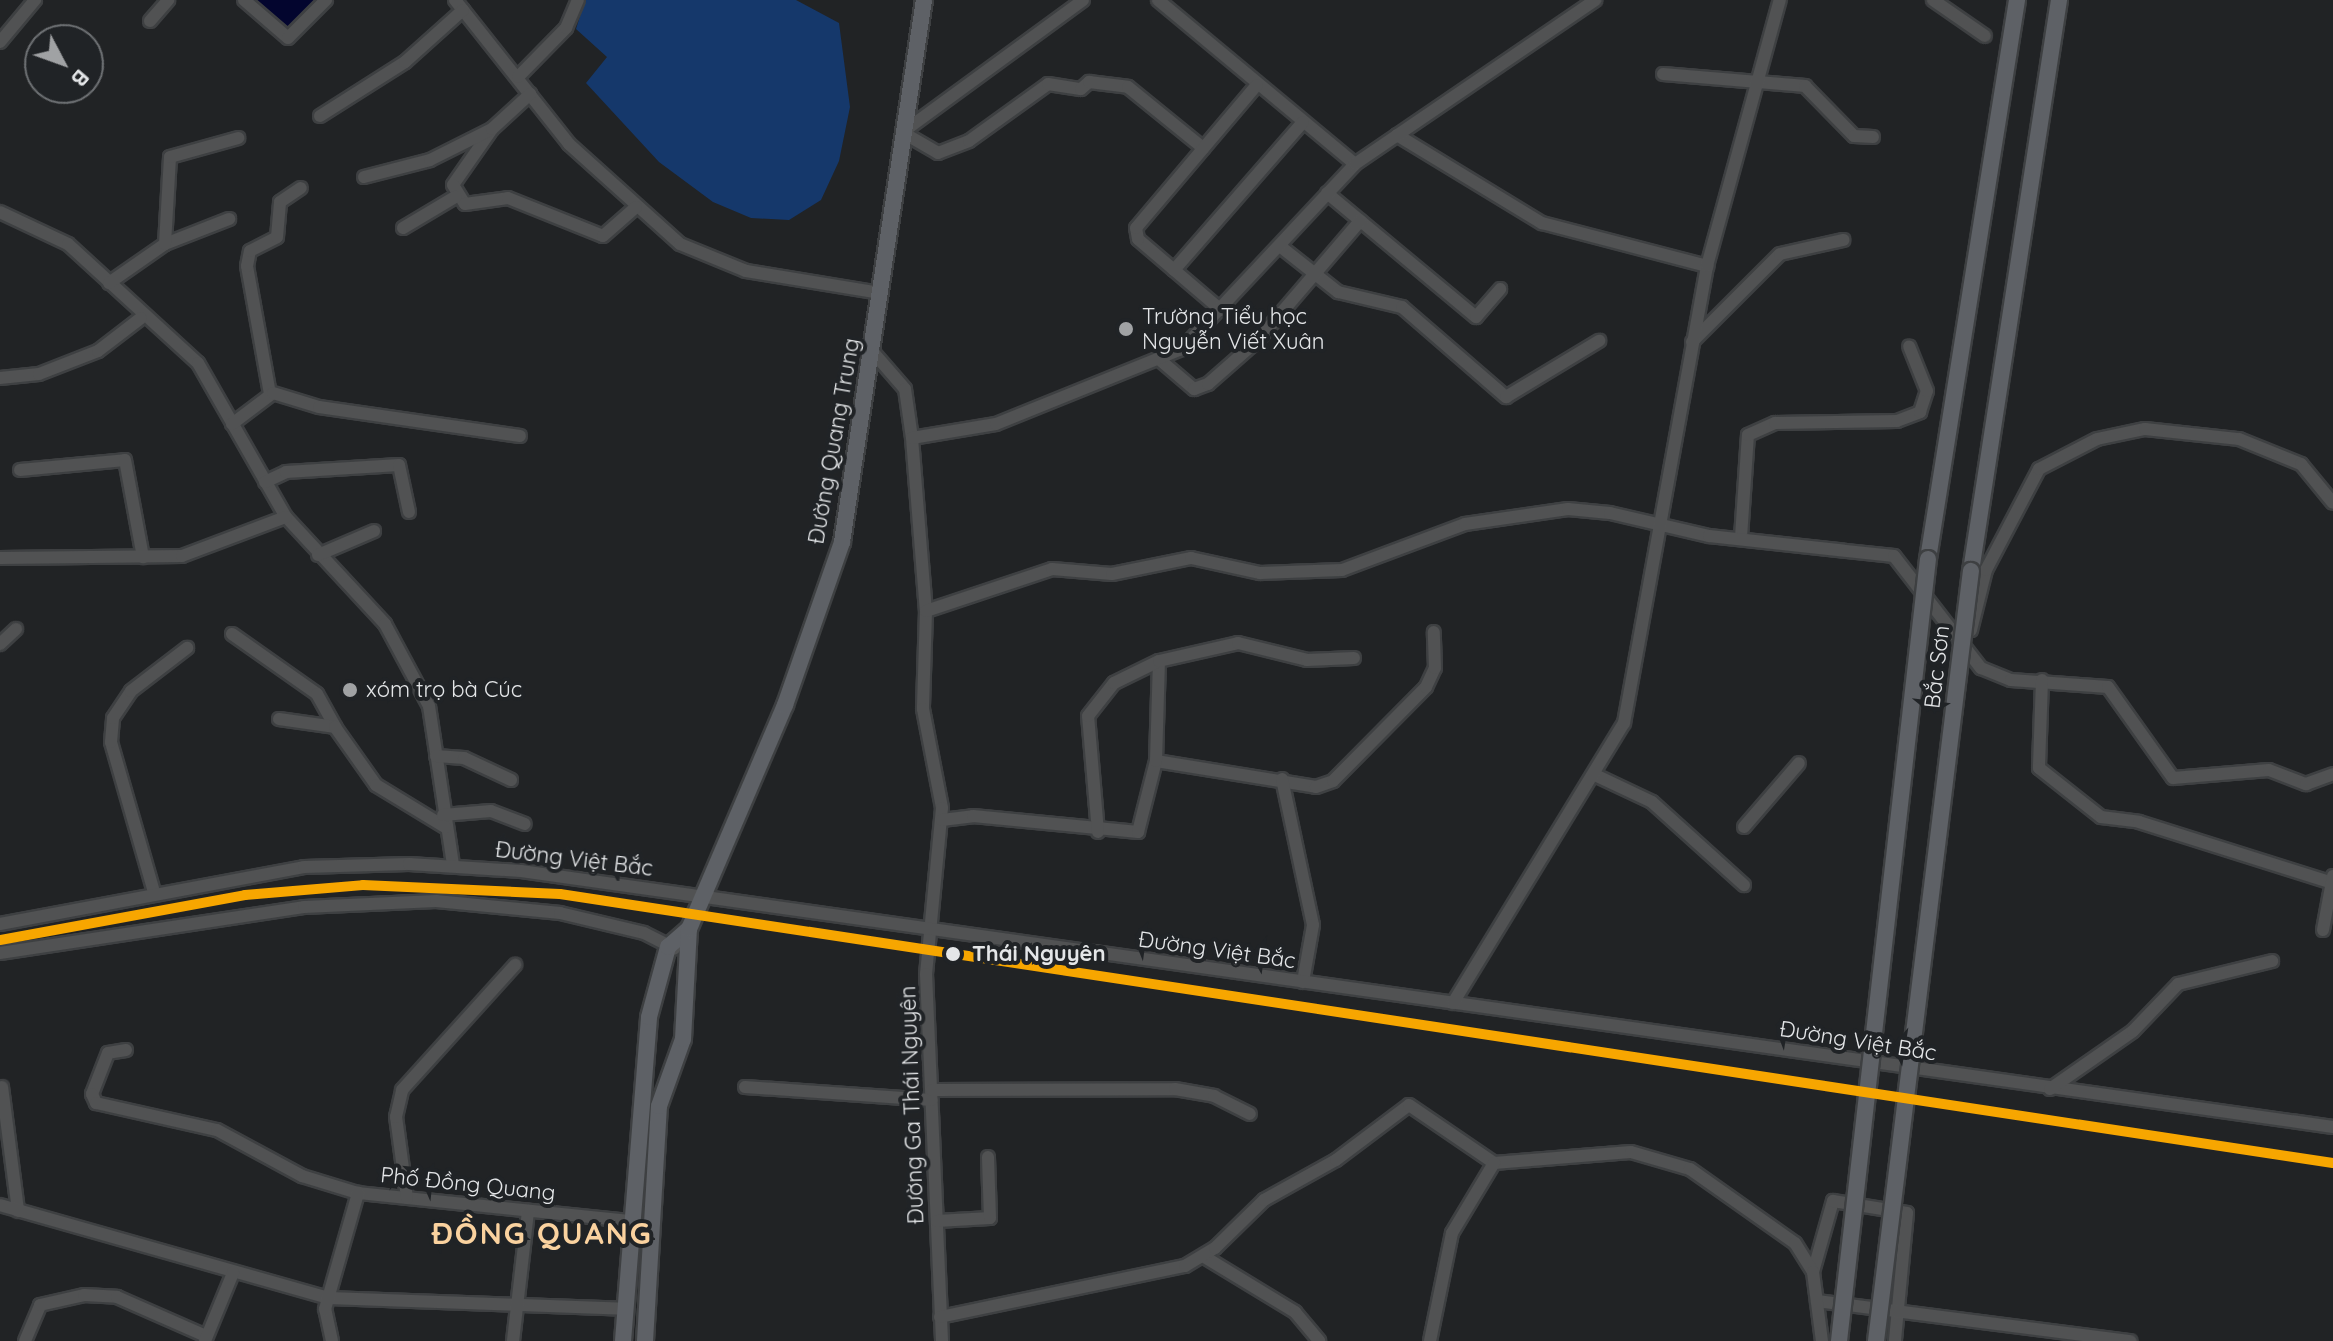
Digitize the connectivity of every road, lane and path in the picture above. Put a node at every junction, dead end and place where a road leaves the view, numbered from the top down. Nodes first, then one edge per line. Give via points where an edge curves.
1 (35, 0) edge
2 (168, 0) edge
3 (244, 0) edge
4 (326, 0) edge
5 (578, 0) edge
6 (924, 0) edge
7 (1083, 0) edge
8 (1158, 0) edge
9 (1595, 0) edge
10 (1780, 0) edge
11 (1933, 0) edge
12 (2017, 0) edge
13 (2059, 0) edge
14 (459, 5) edge
15 (150, 21) dead end
16 (1985, 36) dead end
17 (0, 42) edge
18 (1663, 74) dead end
19 (518, 77) junction
20 (1257, 85) junction
21 (1762, 85) junction
22 (530, 94) junction
23 (320, 116) dead end
24 (1303, 122) junction
25 (492, 129) junction
26 (907, 132) junction
27 (1397, 135) junction
28 (1873, 137) dead end
29 (238, 138) dead end
30 (1203, 148) junction
31 (1355, 164) junction
32 (364, 177) dead end
33 (301, 188) dead end
34 (1327, 193) junction
35 (455, 197) junction
36 (636, 207) junction
37 (0, 212) edge
38 (229, 219) dead end
39 (1360, 221) junction
40 (403, 228) dead end
41 (1843, 240) dead end
42 (165, 244) junction
43 (1281, 247) junction
44 (1707, 266) junction
45 (1174, 270) junction
46 (1314, 275) junction
47 (109, 283) junction
48 (1500, 289) dead end
49 (881, 293) junction
50 (1221, 310) junction
51 (141, 318) junction
52 (1599, 341) dead end
53 (1692, 342) junction
54 (1909, 346) dead end
55 (872, 351) junction
56 (1160, 360) junction
57 (0, 378) edge
58 (270, 394) junction
59 (232, 424) junction
60 (520, 436) dead end
61 (912, 438) junction
62 (20, 470) dead end
63 (265, 482) junction
64 (2333, 503) edge
65 (409, 512) dead end
66 (286, 517) junction
67 (1659, 525) junction
68 (374, 531) dead end
69 (1741, 537) junction
70 (318, 555) junction
71 (143, 557) junction
72 (0, 558) edge
73 (926, 611) junction
74 (16, 629) dead end
75 (1434, 632) dead end
76 (232, 634) dead end
77 (0, 644) edge
78 (187, 648) dead end
79 (1970, 654) junction
80 (1354, 658) dead end
81 (1159, 661) junction
82 (2042, 680) junction
83 (279, 719) dead end
84 (335, 727) junction
85 (436, 756) junction
86 (1156, 761) junction
87 (1799, 763) dead end
88 (2333, 774) edge
89 (1595, 775) junction
90 (1282, 779) junction
91 (511, 780) dead end
92 (942, 820) junction
93 (444, 821) junction
94 (525, 824) dead end
95 (1744, 827) dead end
96 (1098, 832) junction
97 (453, 865) junction
98 (2333, 881) edge
99 (1744, 885) dead end
100 (154, 892) junction
101 (703, 895) junction
102 (691, 922) junction
103 (0, 924) edge
104 (928, 927) junction
105 (2323, 930) dead end
106 (668, 947) junction
107 (693, 950) junction
108 (0, 953) edge
109 (2272, 961) dead end
110 (515, 965) dead end
111 (1303, 982) junction
112 (1453, 1003) junction
113 (126, 1050) dead end
114 (2, 1087) edge
115 (745, 1087) dead end
116 (2050, 1089) junction
117 (932, 1095) junction
118 (1250, 1114) dead end
119 (2333, 1127) edge
120 (988, 1157) dead end
121 (1494, 1163) junction
122 (358, 1193) junction
123 (407, 1198) junction
124 (0, 1205) edge
125 (18, 1211) junction
126 (528, 1211) junction
127 (631, 1221) junction
128 (937, 1221) junction
129 (1203, 1256) junction
130 (1813, 1272) junction
131 (233, 1273) junction
132 (328, 1298) junction
133 (1817, 1301) junction
134 (516, 1305) junction
135 (625, 1309) junction
136 (1898, 1312) junction
137 (940, 1317) junction
138 (206, 1339) edge
139 (25, 1341) edge
140 (332, 1341) edge
141 (513, 1341) edge
142 (623, 1341) edge
143 (645, 1341) edge
144 (942, 1341) edge
145 (1319, 1341) edge
146 (1430, 1341) edge
147 (1822, 1341) edge
148 (1839, 1341) edge
149 (1876, 1341) edge
150 (1895, 1341) edge
151 (2130, 1341) edge

1 - 17 street
2 - 15 street
3 - 4 street via 288,38
5 - 19 street via 566,28
6 - 26 main road, Đường Quang Trung
7 - 26 street
8 - 20 street
9 - 27 street
10 - 21 street
11 - 16 street
12 - 148 main road, Bắc Sơn, bridge via 1928,559
13 - 149 main road, Bắc Sơn, bridge via 1971,571
14 - 19 street
14 - 23 street via 405,62
18 - 21 street
19 - 22 street
20 - 24 street
20 - 30 street
21 - 28 street via 1805,86 1854,136
21 - 44 street
22 - 25 street
22 - 36 street
24 - 31 street
24 - 45 street
25 - 32 street via 430,160
25 - 35 street via 453,185
26 - 30 street via 938,153 969,141 1048,84 1081,89 1089,82 1128,87
26 - 49 main road, Đường Quang Trung
27 - 31 street
27 - 44 street via 1542,223
29 - 42 street via 170,157
30 - 45 street via 1136,228
31 - 34 street
33 - 58 street via 280,202 277,237 250,251 247,266
34 - 39 street
34 - 43 street
35 - 36 street via 472,206 490,195 508,198 603,236
35 - 40 street
36 - 49 street via 680,244 718,262
37 - 47 street via 68,244
38 - 42 street
39 - 46 street
39 - 48 street via 1476,317
41 - 53 street via 1780,254
42 - 47 street
43 - 46 street
43 - 50 street
44 - 53 street
45 - 50 street
46 - 52 street via 1349,296 1402,307 1506,397
46 - 56 street via 1258,340 1198,390
47 - 51 street
49 - 55 main road, Đường Quang Trung
50 - 56 street
51 - 57 street via 98,351 39,374
51 - 59 street via 198,363
53 - 67 street
54 - 69 street via 1927,391 1920,412 1897,421 1775,423 1748,435
55 - 61 street, Đường Ga Thái Nguyên via 905,389
55 - 101 main road, Đường Quang Trung via 835,566
56 - 61 street via 984,428
58 - 59 street
58 - 60 street
59 - 63 street
61 - 73 street, Đường Ga Thái Nguyên
62 - 71 street via 125,460
63 - 65 street via 286,472 399,465
63 - 66 street
64 - 79 street via 2301,464 2239,439 2134,430 2054,455 2039,469 1986,570
66 - 70 street
66 - 71 street via 200,552
67 - 69 street
67 - 73 street via 1568,509 1456,527 1342,570 1260,573 1191,558 1112,574 1052,569
67 - 89 street via 1630,702
68 - 70 street
69 - 79 street via 1894,556
70 - 85 street via 385,624 429,706
71 - 72 street
73 - 92 street, Đường Ga Thái Nguyên via 923,709
74 - 77 street
75 - 90 street via 1435,668 1426,687 1341,775 1316,787
76 - 84 street via 317,694
78 - 100 street via 131,691 113,718 111,742
79 - 82 street via 1998,678
80 - 81 street via 1307,660 1238,643
81 - 86 street
81 - 96 street via 1114,683 1091,707 1089,772
82 - 88 street via 2081,680 2114,691 2173,778 2269,770 2306,784
82 - 98 street via 2039,768 2101,817 2139,822
83 - 84 street
84 - 93 street via 376,785
85 - 91 street via 464,758
85 - 93 street
86 - 90 street
86 - 96 street via 1144,827 1132,835
87 - 95 street
89 - 99 street via 1652,802
89 - 112 street
90 - 111 street via 1313,925
92 - 96 street via 992,818
92 - 104 street, Đường Ga Thái Nguyên
93 - 94 street via 491,811
93 - 97 street
97 - 100 street, Đường Việt Bắc via 304,867
97 - 101 street, Đường Việt Bắc
98 - 105 street
100 - 103 street, Đường Việt Bắc
101 - 102 main road, Đường Quang Trung
101 - 104 street, Đường Việt Bắc
102 - 106 main road
102 - 107 main road
104 - 111 street, Đường Việt Bắc
104 - 117 street, Đường Ga Thái Nguyên
106 - 107 street
106 - 108 street via 644,933 560,913 436,901 334,903
106 - 127 main road via 649,1017
107 - 143 main road via 683,1039 659,1106
109 - 116 street via 2178,984 2133,1031
110 - 123 street via 402,1090 396,1117
111 - 112 street, Đường Việt Bắc
112 - 116 street, Đường Việt Bắc
113 - 122 street via 108,1053 92,1094 96,1103 217,1130 302,1176
114 - 125 street
115 - 117 street
116 - 119 street, Đường Việt Bắc
117 - 118 street via 1175,1089 1214,1096
117 - 128 street, Đường Ga Thái Nguyên
120 - 128 street via 990,1218
121 - 129 street via 1409,1105 1336,1160 1264,1200
121 - 130 street via 1631,1152 1679,1164 1784,1232
121 - 146 street via 1452,1233
122 - 123 street, Phố Đồng Quang
122 - 132 street, Phố Đồng Quang
123 - 126 street, Phố Đồng Quang
124 - 125 street
125 - 131 street
126 - 127 street, Phố Đồng Quang
126 - 134 street
127 - 135 main road
128 - 137 street, Đường Ga Thái Nguyên
129 - 137 street via 1158,1275
129 - 145 street via 1295,1312
130 - 133 street
130 - 136 street via 1833,1201 1907,1213
131 - 132 street
131 - 138 street
132 - 134 street
132 - 140 street, Phố Đồng Quang
133 - 136 street
133 - 147 street
134 - 135 street
134 - 141 street
135 - 142 main road
136 - 150 street
136 - 151 street
137 - 144 street, Đường Ga Thái Nguyên
138 - 139 street via 117,1297 84,1295 40,1305

